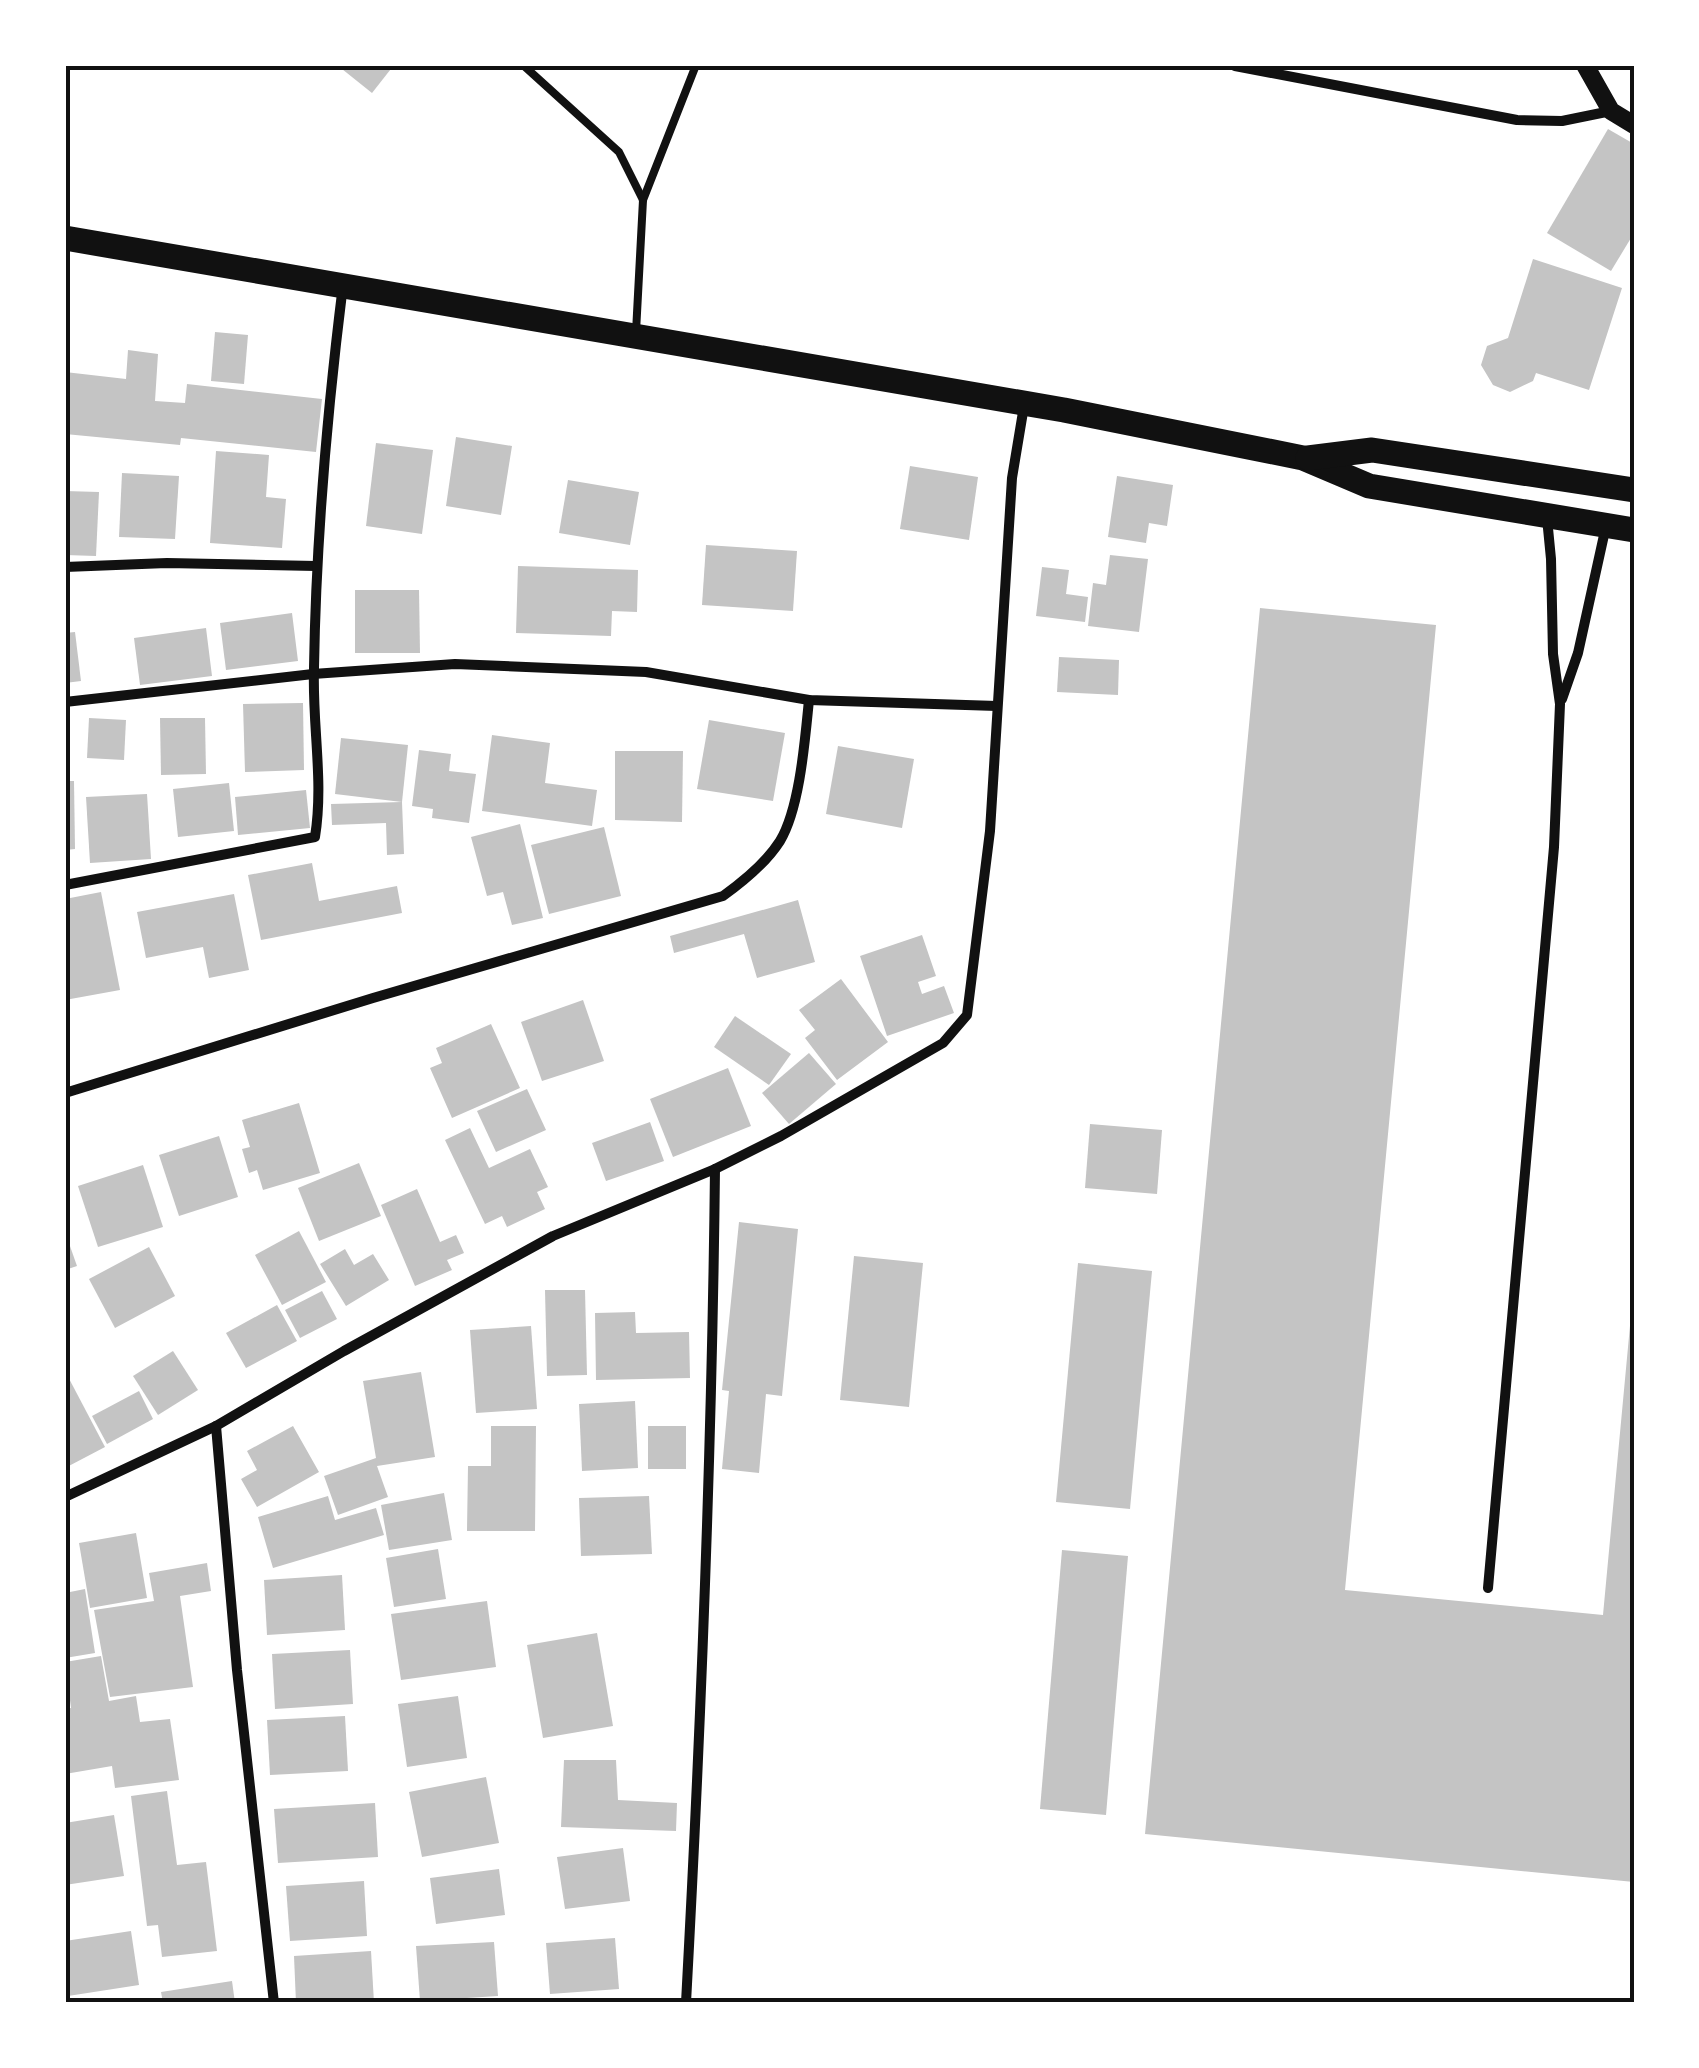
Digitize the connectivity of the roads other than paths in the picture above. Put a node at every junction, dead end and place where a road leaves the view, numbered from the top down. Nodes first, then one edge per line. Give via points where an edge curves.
1 (522, 65) edge
2 (696, 65) edge
3 (1586, 65) edge
4 (1235, 66) edge
5 (1611, 111) junction
6 (1634, 126) edge
7 (643, 200) junction
8 (65, 238) edge
9 (343, 284) junction
10 (636, 337) junction
11 (1024, 404) junction
12 (1303, 458) junction
13 (1634, 490) edge
14 (1546, 516) junction
15 (1606, 526) junction
16 (1634, 530) edge
17 (316, 566) junction
18 (65, 567) edge
19 (314, 674) junction
20 (809, 700) junction
21 (65, 702) edge
22 (1560, 704) junction
23 (996, 706) junction
24 (65, 885) edge
25 (65, 1093) edge
26 (715, 1169) junction
27 (216, 1426) junction
28 (65, 1497) edge
29 (1488, 1588) dead end
30 (274, 2003) edge
31 (686, 2003) edge

1 - 7 lane via 620,152
2 - 7 lane
3 - 5 street
4 - 5 street via 1517,120 1562,121
5 - 6 street
7 - 10 lane
8 - 9 main road
9 - 10 main road
9 - 17 street
10 - 11 main road
11 - 12 main road
11 - 23 street via 1012,478
12 - 13 main road via 1372,450
12 - 14 main road via 1369,486
14 - 15 main road
14 - 22 street
15 - 16 main road
15 - 22 street
17 - 18 street
17 - 19 street
19 - 20 street via 454,664 646,672
19 - 21 street
19 - 24 street via 320,806 315,837
20 - 23 street
20 - 25 street via 798,784 781,839 723,896
22 - 29 street via 1554,847
23 - 26 street via 990,832 966,1015 944,1043
26 - 27 street via 553,1236
26 - 31 street
27 - 28 street
27 - 30 street

